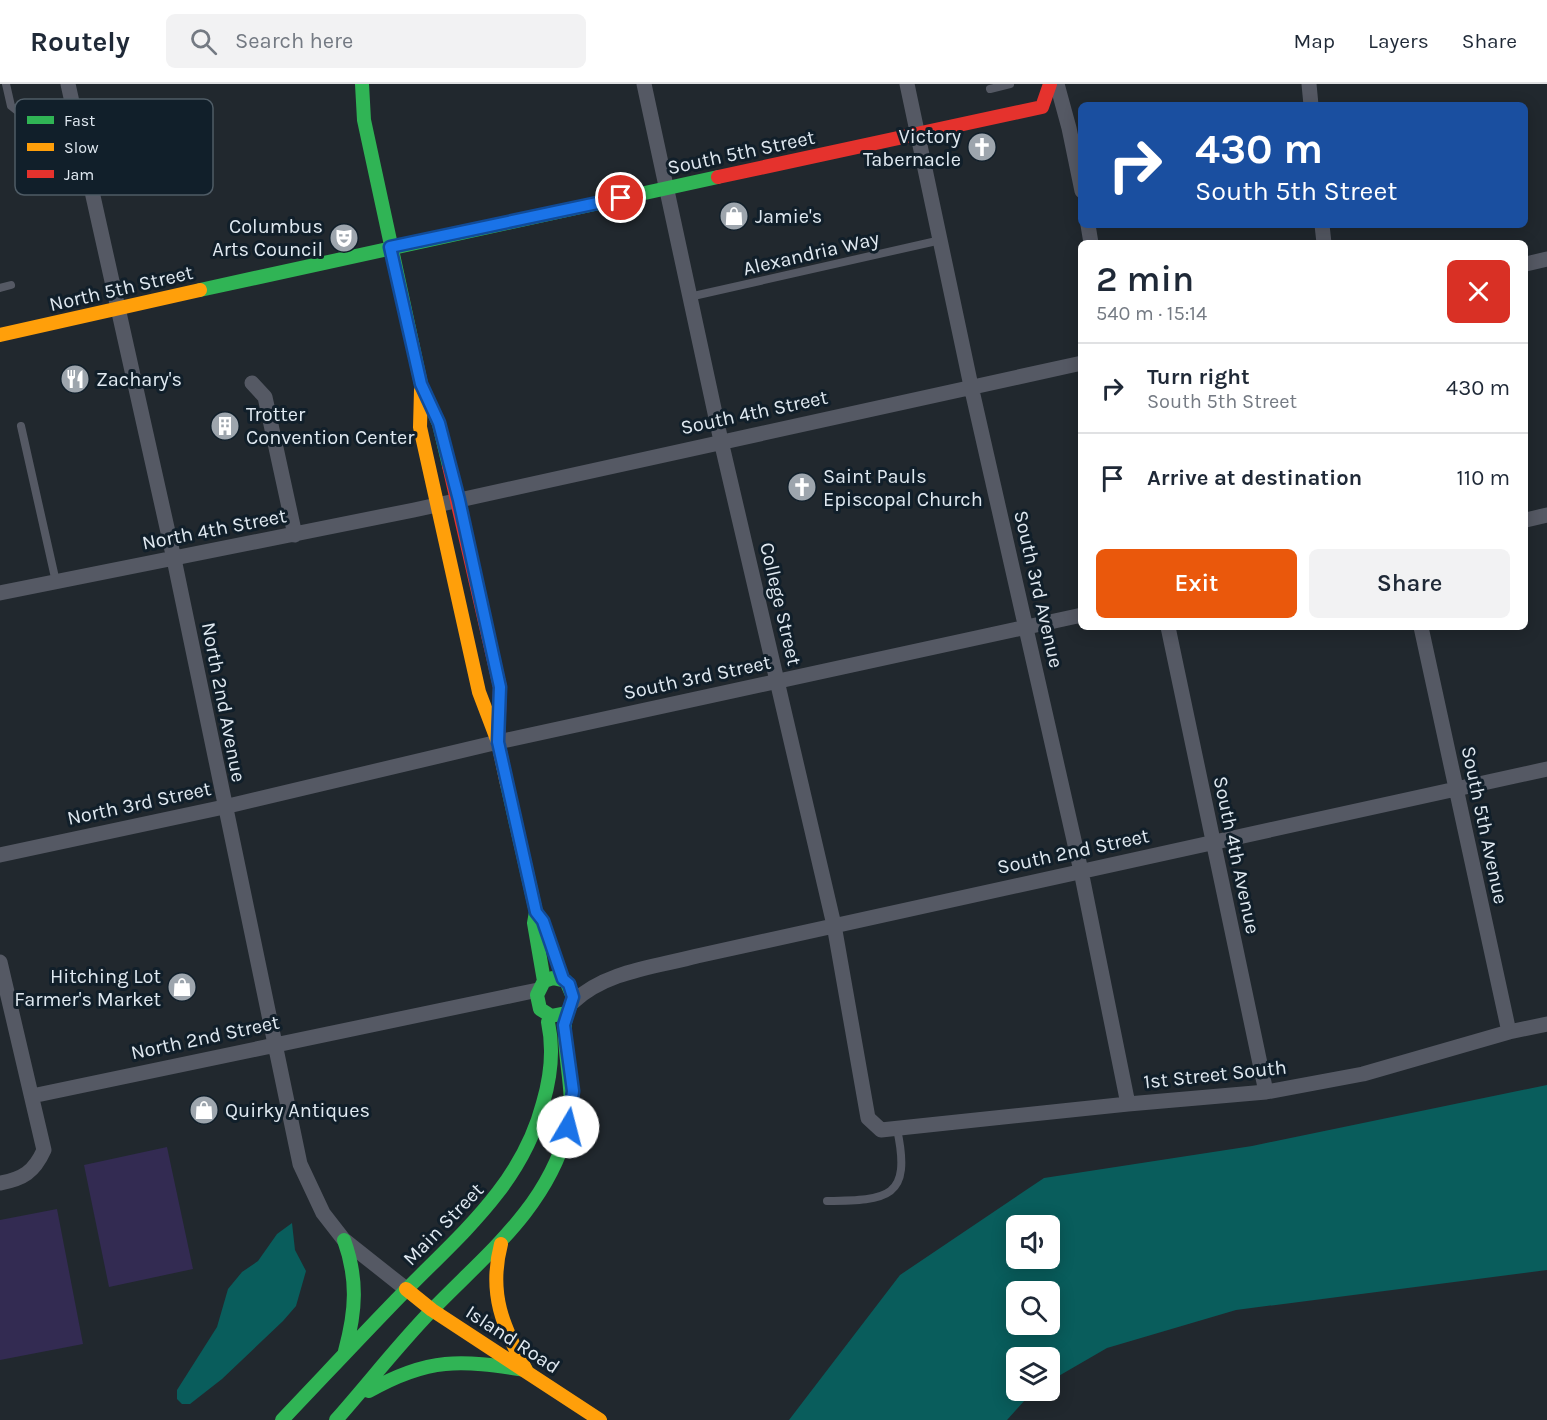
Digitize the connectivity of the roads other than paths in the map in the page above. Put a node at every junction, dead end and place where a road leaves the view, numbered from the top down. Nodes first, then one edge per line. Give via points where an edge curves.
1 (6, 84) edge
2 (68, 84) edge
3 (350, 84) edge
4 (362, 84) edge
5 (644, 84) edge
6 (907, 84) edge
7 (1011, 84) edge
8 (1050, 84) edge
9 (1057, 84) edge
10 (1309, 84) edge
11 (990, 89) dead end
12 (71, 99) edge
13 (1311, 102) edge
14 (15, 109) edge
15 (364, 120) junction
16 (919, 133) junction
17 (1078, 170) edge
18 (665, 189) junction
19 (93, 195) edge
20 (941, 240) junction
21 (390, 247) junction
22 (1547, 259) edge
23 (1528, 264) edge
24 (11, 285) dead end
25 (0, 288) edge
26 (689, 297) junction
27 (118, 309) junction
28 (0, 335) edge
29 (1078, 364) edge
30 (252, 384) dead end
31 (421, 384) junction
32 (971, 386) junction
33 (21, 426) dead end
34 (721, 441) junction
35 (459, 500) junction
36 (436, 505) junction
37 (1547, 515) edge
38 (1528, 520) edge
39 (295, 535) junction
40 (174, 559) junction
41 (56, 582) junction
42 (0, 593) edge
43 (1078, 616) edge
44 (1026, 628) junction
45 (1169, 630) edge
46 (1423, 630) edge
47 (778, 681) junction
48 (498, 742) junction
49 (1547, 769) edge
50 (1455, 788) junction
51 (224, 807) junction
52 (1213, 843) junction
53 (0, 855) edge
54 (1081, 871) junction
55 (536, 912) junction
56 (834, 925) junction
57 (0, 962) edge
58 (561, 972) junction
59 (609, 978) junction
60 (541, 986) junction
61 (500, 999) junction
62 (570, 1007) junction
63 (542, 1011) junction
64 (1547, 1024) edge
65 (1509, 1032) junction
66 (276, 1043) junction
67 (1266, 1092) junction
68 (32, 1096) junction
69 (1128, 1104) junction
70 (897, 1128) junction
71 (881, 1130) joint
72 (0, 1183) edge
73 (827, 1201) dead end
74 (344, 1240) junction
75 (501, 1244) junction
76 (406, 1289) junction
77 (432, 1310) junction
78 (344, 1356) junction
79 (526, 1370) junction
80 (352, 1402) junction
81 (282, 1420) edge
82 (336, 1420) edge
83 (600, 1420) edge

1 - 14 lane
2 - 12 street, North 2nd Avenue
3 - 15 main road, Main Street
4 - 15 main road, Main Street
5 - 18 street, College Street
6 - 16 street, South 3rd Avenue
7 - 11 lane
8 - 16 main road, South 5th Street via 1042,106
9 - 17 street
10 - 13 street
15 - 21 main road, Main Street
16 - 18 main road, South 5th Street
16 - 20 street, South 3rd Avenue
18 - 21 main road, South 5th Street
18 - 26 street, College Street
19 - 27 street, North 2nd Avenue
20 - 26 lane, Alexandria Way
20 - 32 street, South 3rd Avenue
21 - 27 main road, North 5th Street
21 - 31 main road, Main Street
22 - 23 street
24 - 25 lane
26 - 34 street, College Street
27 - 28 main road, North 5th Street
27 - 40 street, North 2nd Avenue
29 - 32 street, South 4th Street
30 - 39 street via 266,397
31 - 35 main road, Main Street via 439,423
31 - 36 main road, Main Street via 420,426
32 - 34 street, South 4th Street
32 - 44 street, South 3rd Avenue
33 - 41 lane
34 - 35 street, South 4th Street
34 - 47 street, College Street
35 - 36 street, South 4th Street
35 - 48 main road, Main Street via 500,687
36 - 39 street, North 4th Street
36 - 48 main road, Main Street via 479,692
37 - 38 street
39 - 40 street, North 4th Street
40 - 41 street, North 4th Street
40 - 51 street, North 2nd Avenue
41 - 42 street, North 4th Street
43 - 44 street, South 3rd Street
44 - 47 street, South 3rd Street
44 - 54 street, South 3rd Avenue
45 - 52 street, South 4th Avenue
46 - 50 street, South 5th Avenue
47 - 48 street, South 3rd Street
47 - 56 street, College Street
48 - 51 street, North 3rd Street
48 - 55 main road, Main Street
49 - 50 street, South 2nd Street
50 - 52 street, South 2nd Street
50 - 65 street, South 5th Avenue
51 - 53 street, North 3rd Street
51 - 66 street, North 2nd Avenue
52 - 54 street, South 2nd Street
52 - 67 street, South 4th Avenue
54 - 56 street, South 2nd Street
54 - 69 street, South 3rd Avenue
55 - 58 main road, Main Street
55 - 60 main road, Main Street
56 - 59 street, South 2nd Street
56 - 71 street, College Street via 868,1118
57 - 68 street
58 - 59 street, South 2nd Street
58 - 60 main road
58 - 62 main road, Main Street
59 - 62 street, South 2nd Street via 589,988
60 - 61 street, North 2nd Street
60 - 63 main road, Main Street
61 - 63 street, North 2nd Street via 526,1002
61 - 66 street, North 2nd Street
62 - 63 main road via 556,1016
62 - 75 main road, Main Street via 564,1025 573,1091 563,1146 542,1193
63 - 76 main road, Main Street via 552,1040 551,1065 529,1150 494,1200
64 - 65 street, 1st Street South
65 - 67 street, 1st Street South via 1363,1074
66 - 68 street, North 2nd Street
66 - 74 street, North 2nd Avenue via 300,1164 323,1213
67 - 69 street, 1st Street South
68 - 72 street via 44,1150 36,1166 22,1179
69 - 70 street, 1st Street South
70 - 71 street, 1st Street South
70 - 73 lane via 903,1156 898,1183 888,1195
74 - 76 street, North 2nd Avenue
74 - 78 main road via 354,1265 357,1302
75 - 77 main road, Main Street
75 - 79 main road via 494,1271 498,1309
76 - 77 main road, Island Road
76 - 78 main road, Main Street
77 - 79 main road, Island Road
77 - 80 main road, Main Street
78 - 81 main road, Main Street
79 - 80 main road via 479,1362 435,1361 400,1374
79 - 83 main road, Island Road
80 - 82 main road, Main Street

